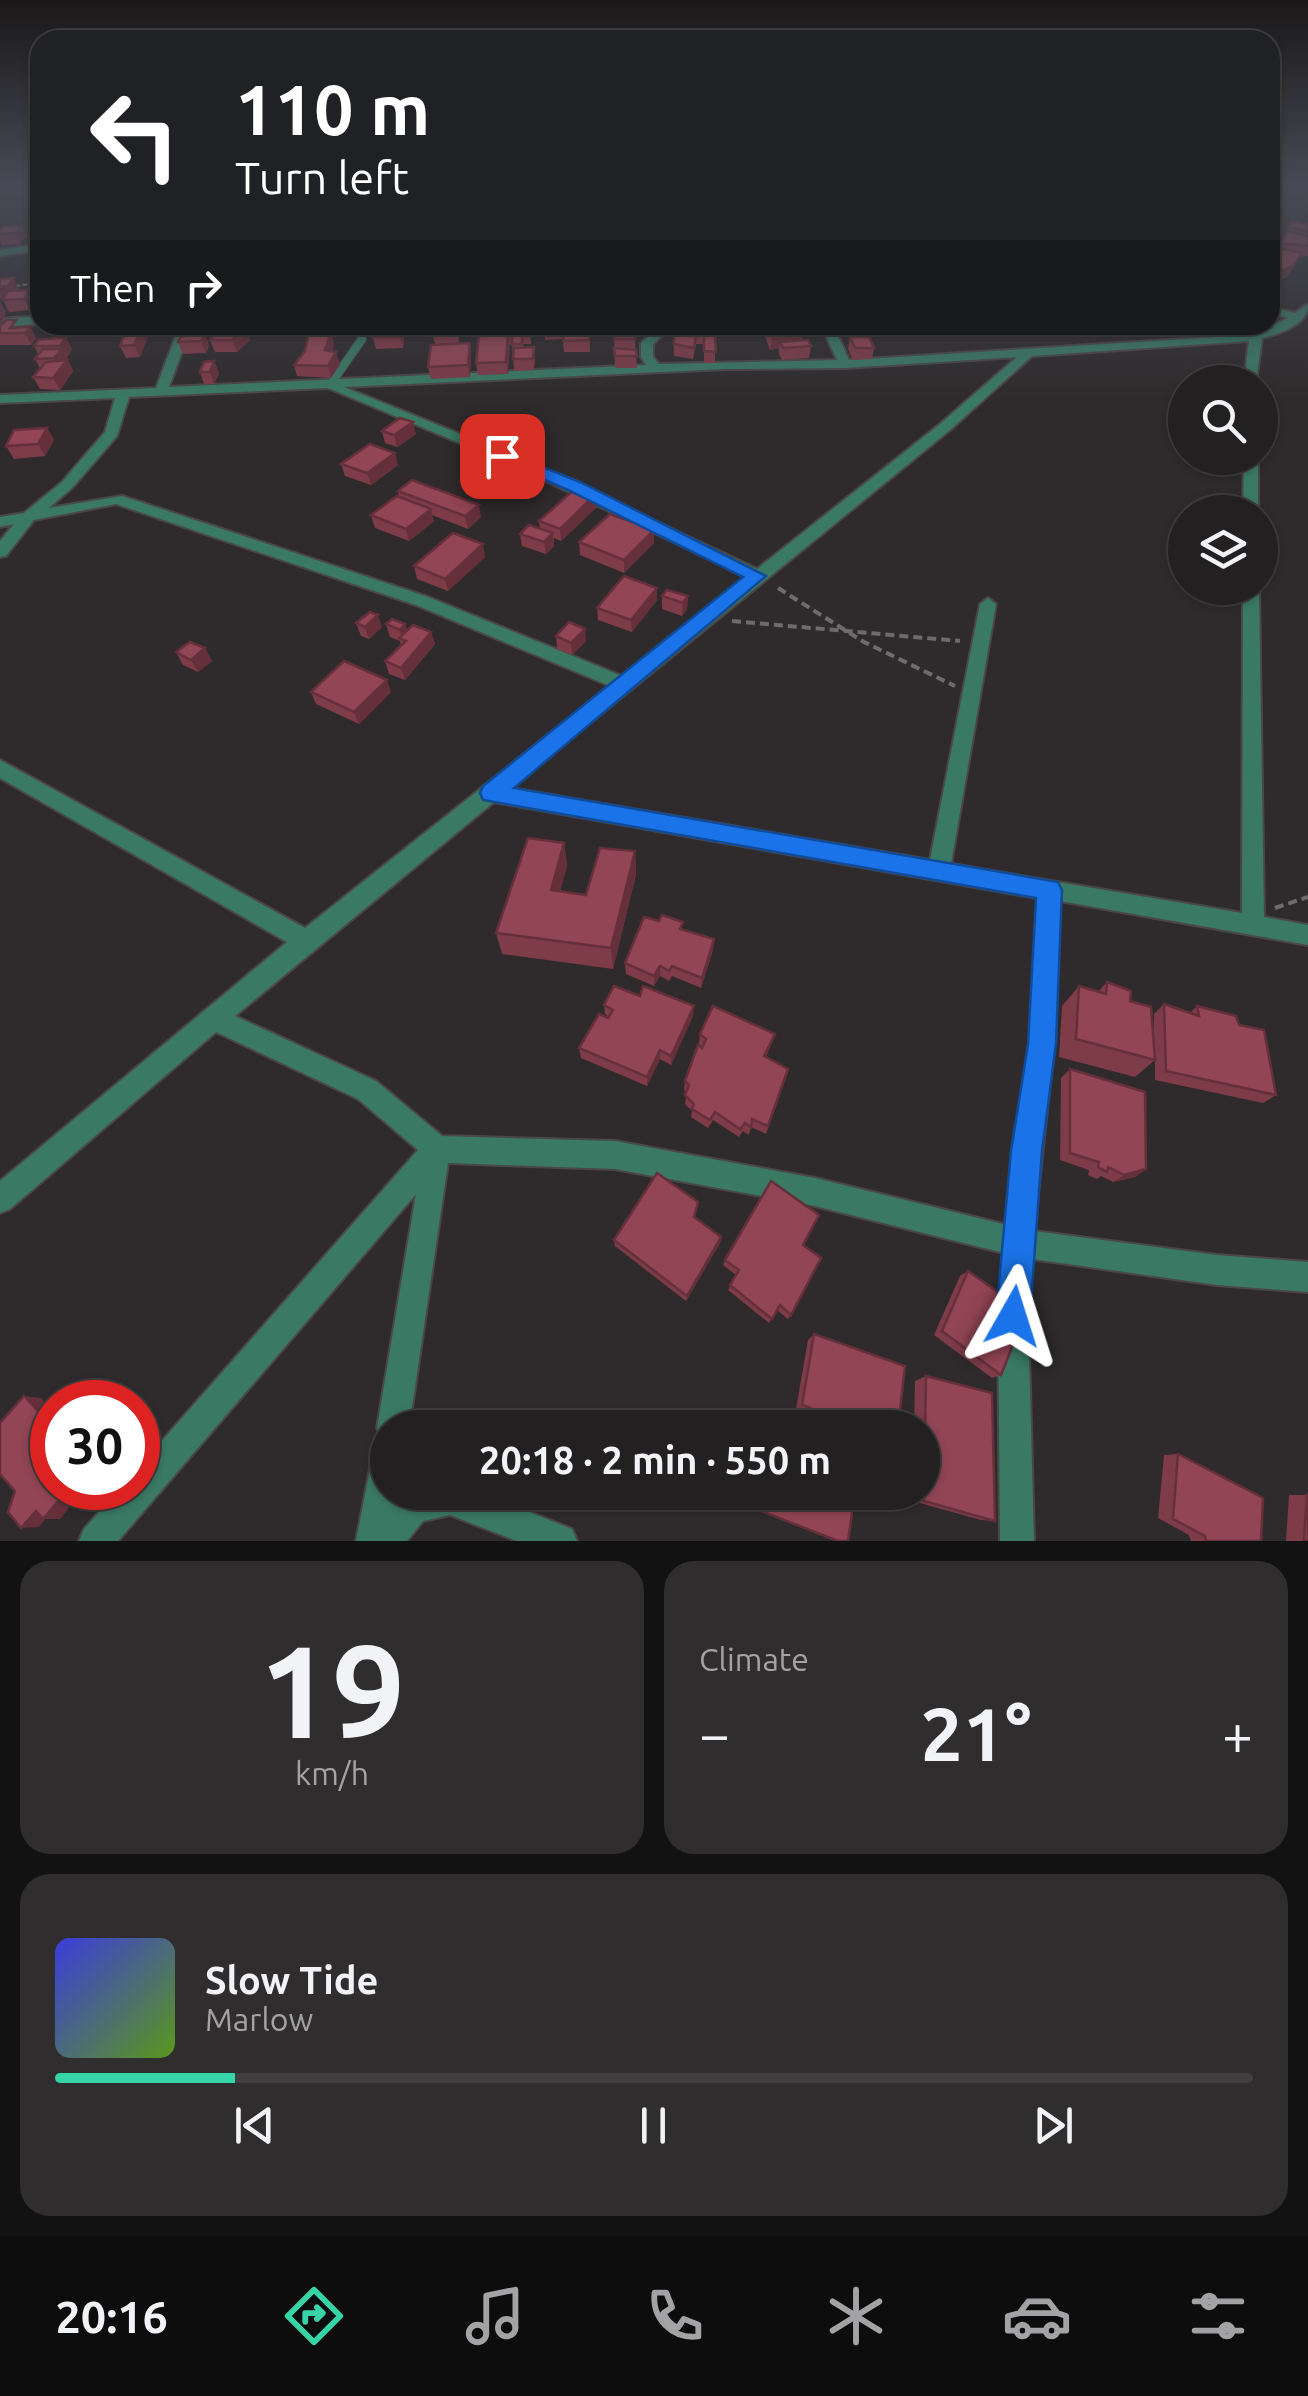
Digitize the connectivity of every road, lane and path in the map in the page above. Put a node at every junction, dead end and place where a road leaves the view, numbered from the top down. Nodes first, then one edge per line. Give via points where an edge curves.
1 (30, 284) edge
2 (6, 286) edge
3 (1303, 312) edge
4 (30, 321) edge
5 (0, 323) edge
6 (1280, 324) edge
7 (182, 335) edge
8 (656, 335) edge
9 (832, 335) edge
10 (1260, 335) edge
11 (1256, 337) junction
12 (362, 339) dead end
13 (1032, 350) junction
14 (845, 364) junction
15 (1252, 365) edge
16 (656, 369) junction
17 (330, 385) junction
18 (161, 392) junction
19 (124, 394) junction
20 (0, 398) edge
21 (27, 518) junction
22 (0, 522) edge
23 (0, 552) edge
24 (756, 576) junction
25 (778, 588) dead end
26 (988, 604) dead end
27 (1252, 605) edge
28 (732, 621) dead end
29 (846, 630) junction
30 (960, 642) dead end
31 (623, 684) junction
32 (959, 688) dead end
33 (0, 768) edge
34 (492, 793) junction
35 (939, 870) junction
36 (1049, 890) junction
37 (1308, 897) edge
38 (1261, 918) junction
39 (1308, 936) edge
40 (306, 942) junction
41 (214, 1019) junction
42 (437, 1149) junction
43 (0, 1199) edge
44 (1021, 1243) junction
45 (1308, 1276) edge
46 (396, 1410) edge
47 (379, 1510) edge
48 (96, 1541) edge
49 (373, 1541) edge
50 (385, 1541) edge
51 (560, 1541) edge
52 (1017, 1541) edge

1 - 2 path
3 - 6 street
4 - 5 street
7 - 18 street
8 - 16 street via 647,343 646,357
9 - 14 street
10 - 11 street
11 - 13 street
11 - 15 street
12 - 17 lane
13 - 14 street
13 - 24 street via 945,428
14 - 16 street
16 - 17 street
17 - 18 street
17 - 24 street via 574,486
18 - 19 street
19 - 20 street
19 - 21 street via 112,433
21 - 22 street
21 - 23 street
21 - 31 street via 118,499 422,601
24 - 31 street
25 - 29 path
26 - 35 street
27 - 38 street
28 - 29 path
29 - 30 path
29 - 32 path
31 - 34 street
33 - 40 street
34 - 35 street
34 - 40 street
35 - 36 street
36 - 38 street
36 - 44 street via 1042,1044
37 - 38 path
38 - 39 street
40 - 41 street
41 - 42 street via 367,1090
41 - 43 street
42 - 44 street via 615,1155 815,1192
42 - 46 street
42 - 48 street
44 - 45 street
44 - 52 street via 1013,1316
47 - 49 street
50 - 51 street via 413,1506 450,1498

